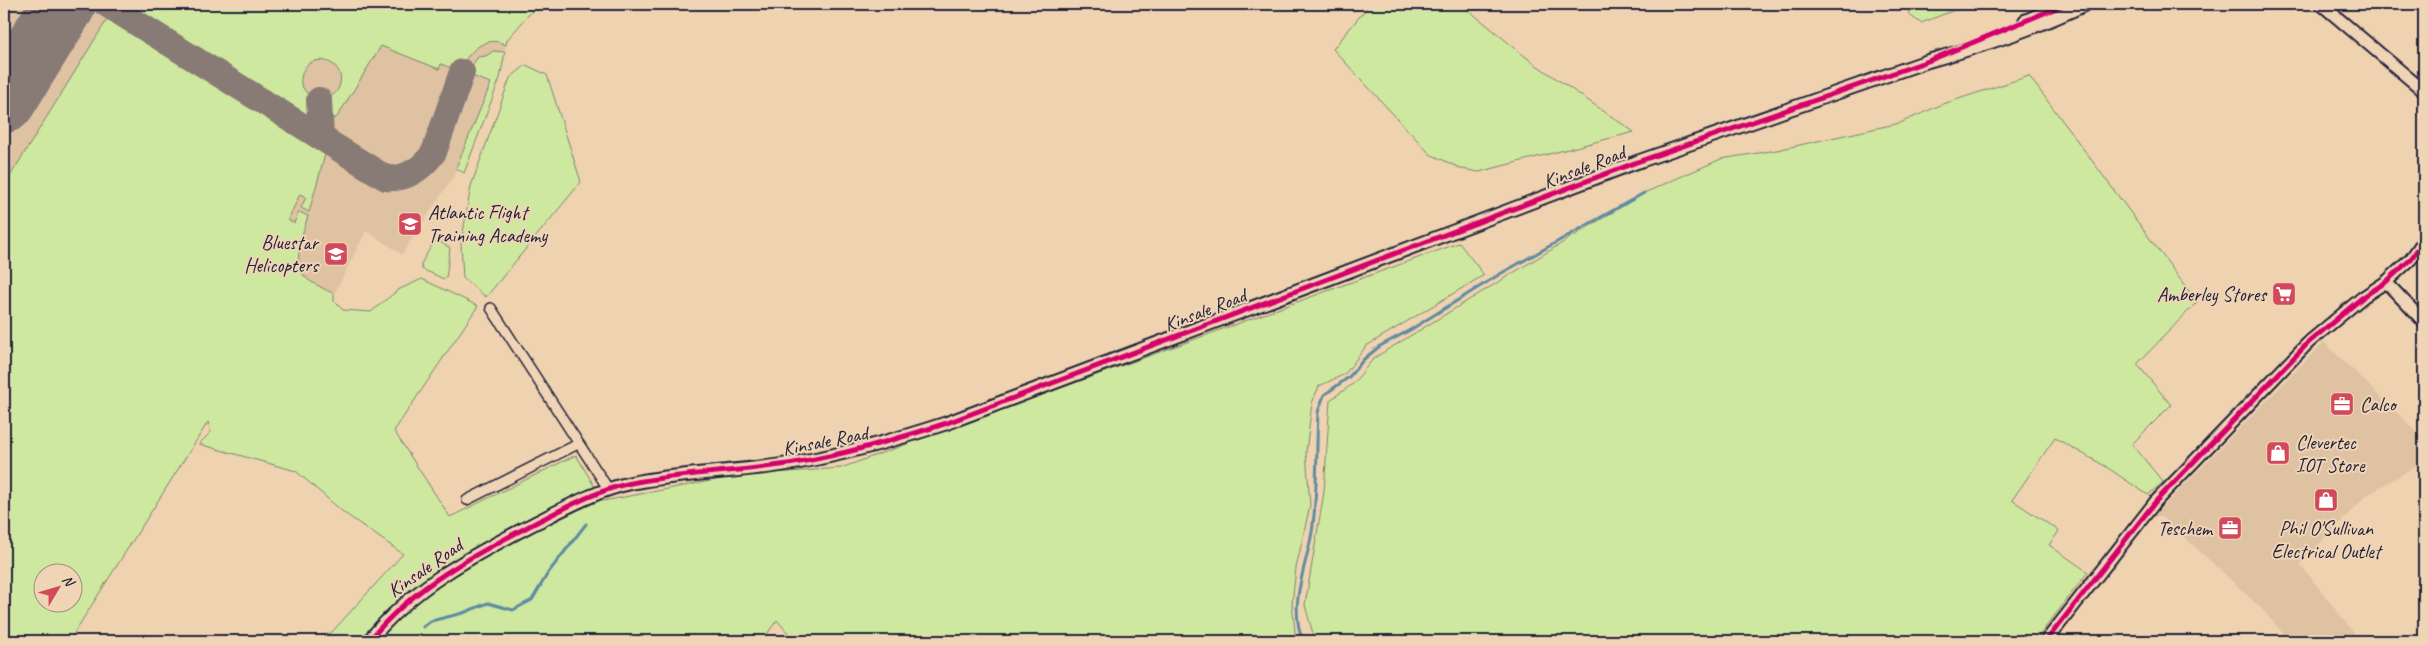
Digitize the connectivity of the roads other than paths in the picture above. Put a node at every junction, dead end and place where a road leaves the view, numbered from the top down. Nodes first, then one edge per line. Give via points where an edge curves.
1 (2066, 4) edge
2 (2086, 4) edge
3 (2321, 4) edge
4 (1928, 61) junction
5 (2424, 91) edge
6 (2424, 240) edge
7 (2386, 282) junction
8 (491, 308) dead end
9 (2424, 322) edge
10 (578, 444) junction
11 (609, 490) junction
12 (467, 500) dead end
13 (369, 641) edge
14 (2046, 641) edge

1 - 4 main road, Kinsale Road
2 - 4 main road, Kinsale Road via 2018,33
3 - 5 street
4 - 11 main road, Kinsale Road via 1637,162 946,423 882,444 800,462 666,478
6 - 7 street via 2411,259
7 - 9 street
7 - 14 street via 2333,321 2264,387 2156,501
8 - 10 street
10 - 11 street
10 - 12 street
11 - 13 main road, Kinsale Road via 510,536 449,571 404,603

